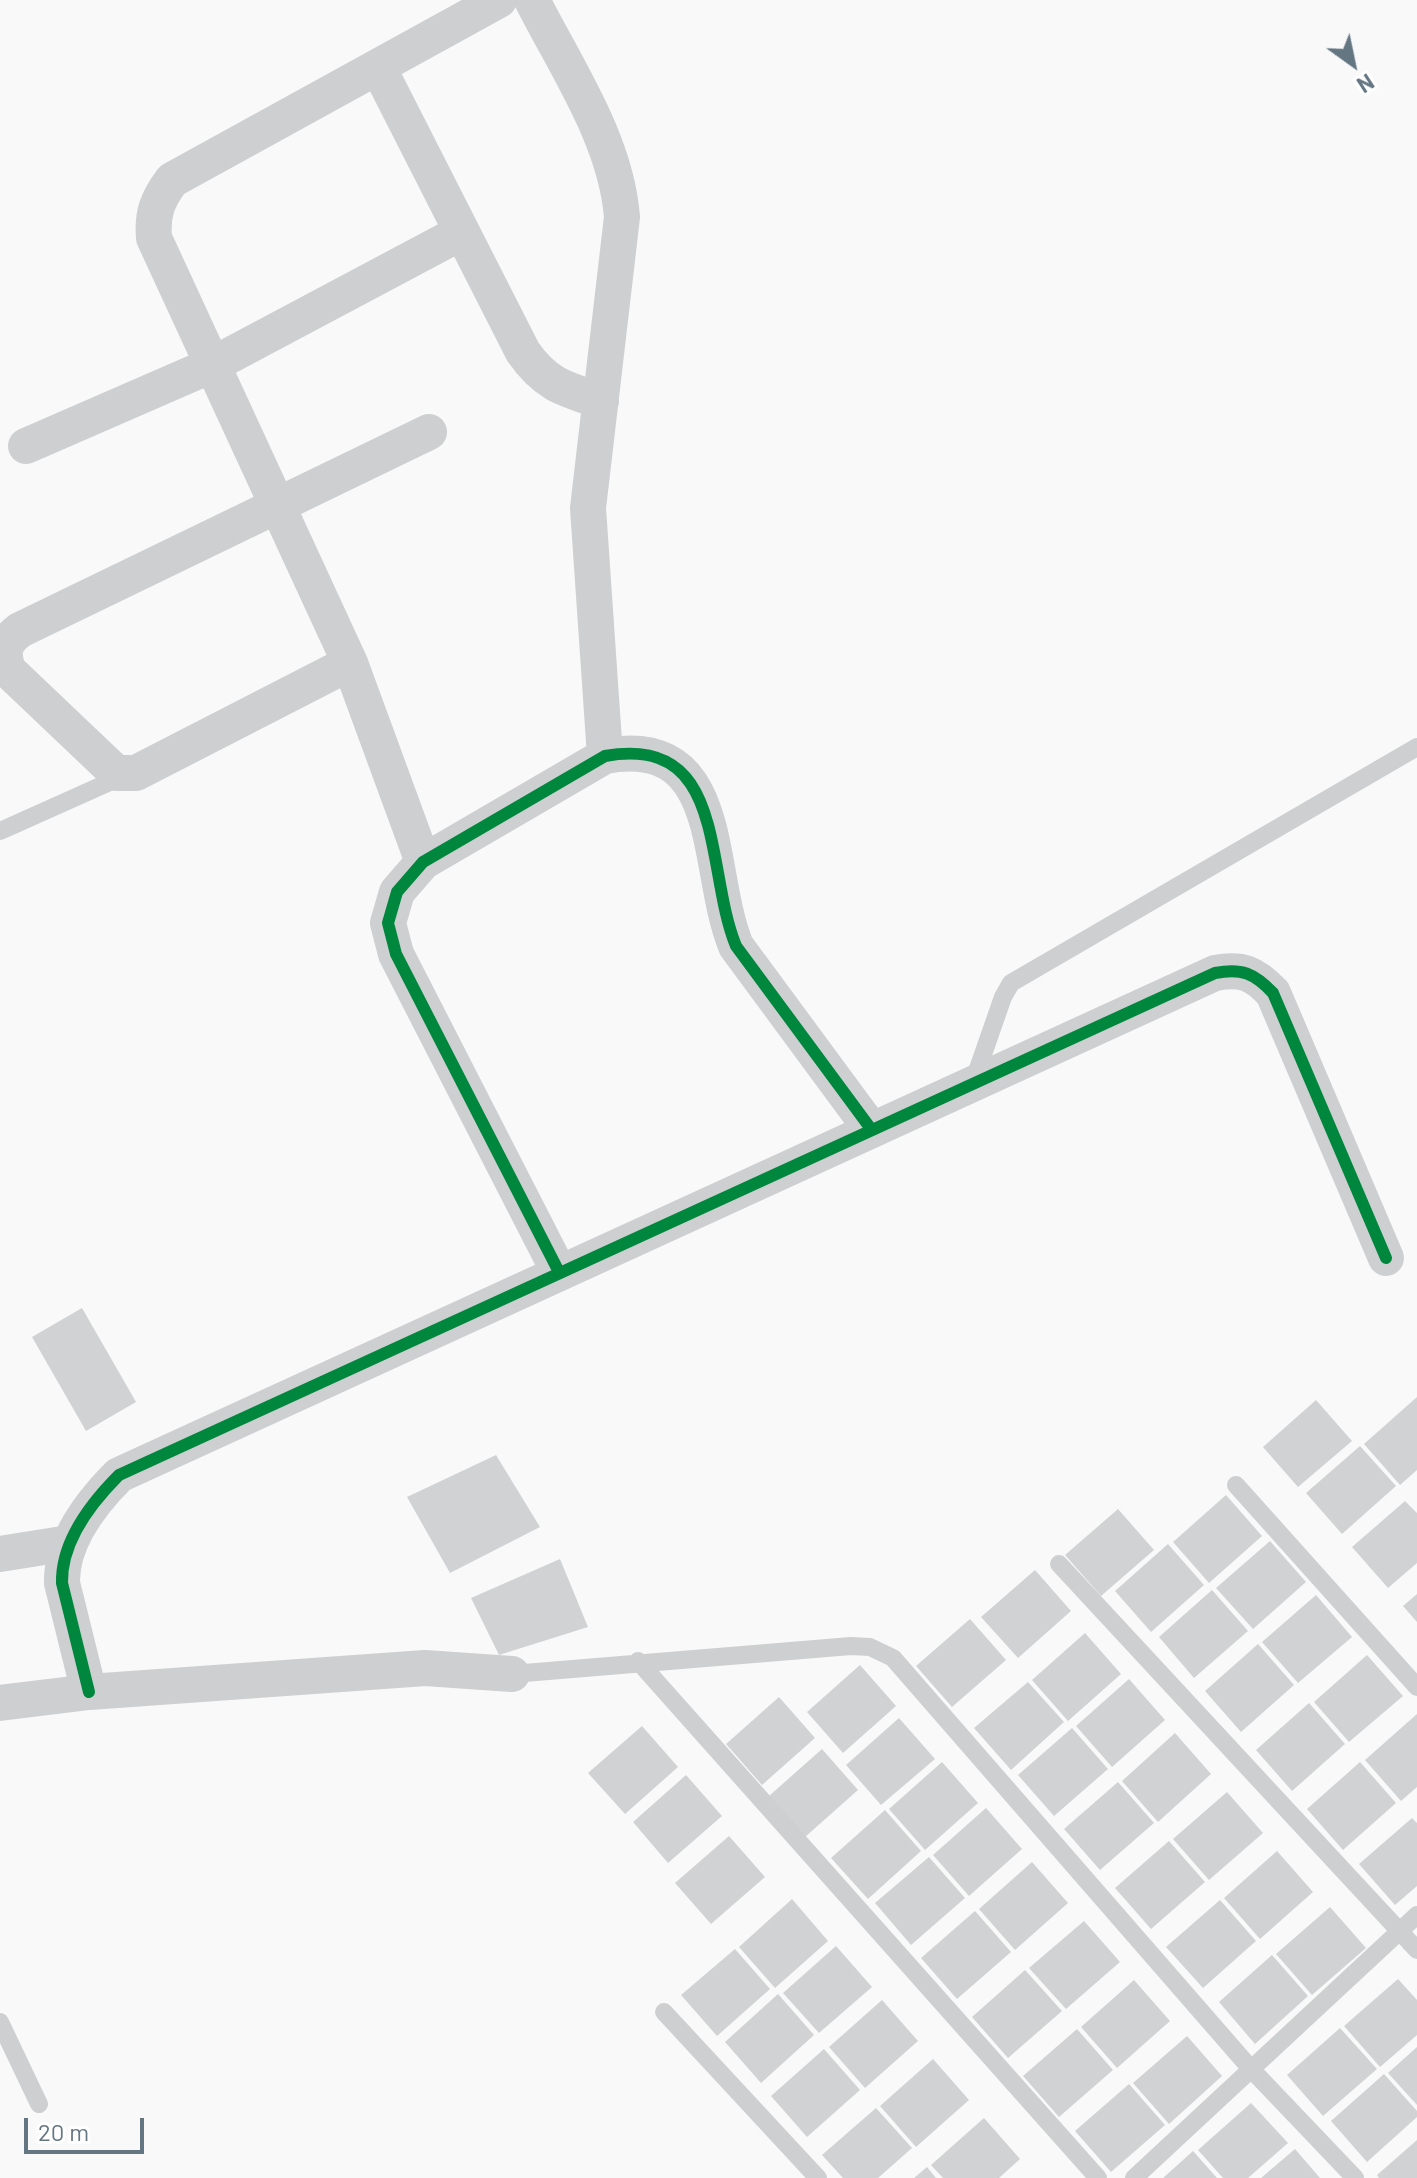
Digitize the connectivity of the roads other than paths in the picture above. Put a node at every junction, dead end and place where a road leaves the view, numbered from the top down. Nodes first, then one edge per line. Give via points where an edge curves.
1 (499, 0) edge
2 (532, 0) edge
3 (378, 67) junction
4 (462, 232) junction
5 (212, 365) junction
6 (601, 401) junction
7 (429, 432) dead end
8 (26, 446) dead end
9 (277, 505) junction
10 (350, 663) junction
11 (1417, 747) edge
12 (605, 756) junction
13 (126, 775) junction
14 (0, 831) edge
15 (423, 862) junction
16 (973, 1083) junction
17 (871, 1129) junction
18 (1386, 1258) dead end
19 (559, 1272) junction
20 (1236, 1485) dead end
21 (69, 1543) junction
22 (0, 1554) edge
23 (1059, 1564) dead end
24 (638, 1661) junction
25 (512, 1674) joint
26 (1417, 1687) edge
27 (89, 1692) junction
28 (0, 1703) edge
29 (1417, 1915) edge
30 (1400, 1930) junction
31 (1417, 1950) edge
32 (664, 2012) dead end
33 (0, 2022) edge
34 (1251, 2069) junction
35 (39, 2104) dead end
36 (818, 2178) edge
37 (1098, 2178) edge
38 (1134, 2178) edge
39 (1355, 2178) edge

1 - 3 street
2 - 6 street via 605,145 620,190 622,217
3 - 4 street
3 - 5 street via 172,180 158,198 154,238
4 - 5 street
4 - 6 street via 538,374
5 - 8 street
5 - 9 street
6 - 12 street via 588,536
7 - 9 street
9 - 10 street
9 - 13 street via 7,639 3,654 8,670 110,767
10 - 13 street
10 - 15 street
11 - 16 lane via 1011,983
12 - 15 street
12 - 17 street via 632,752 664,757 688,776 703,801 726,922 736,946
13 - 14 lane
15 - 19 street via 397,892 388,923 396,954
16 - 17 street
16 - 18 street via 1215,973 1238,969 1257,976 1273,993
17 - 19 street
19 - 21 street via 143,1461 102,1492
20 - 26 lane
21 - 22 street
21 - 27 street via 61,1565 62,1583
23 - 30 lane
24 - 25 lane
24 - 34 lane via 851,1646 870,1647 893,1658
24 - 37 lane
25 - 27 street via 425,1668
27 - 28 street
29 - 30 lane
30 - 31 lane
30 - 34 lane
32 - 36 lane
33 - 35 lane
34 - 38 lane
34 - 39 lane

